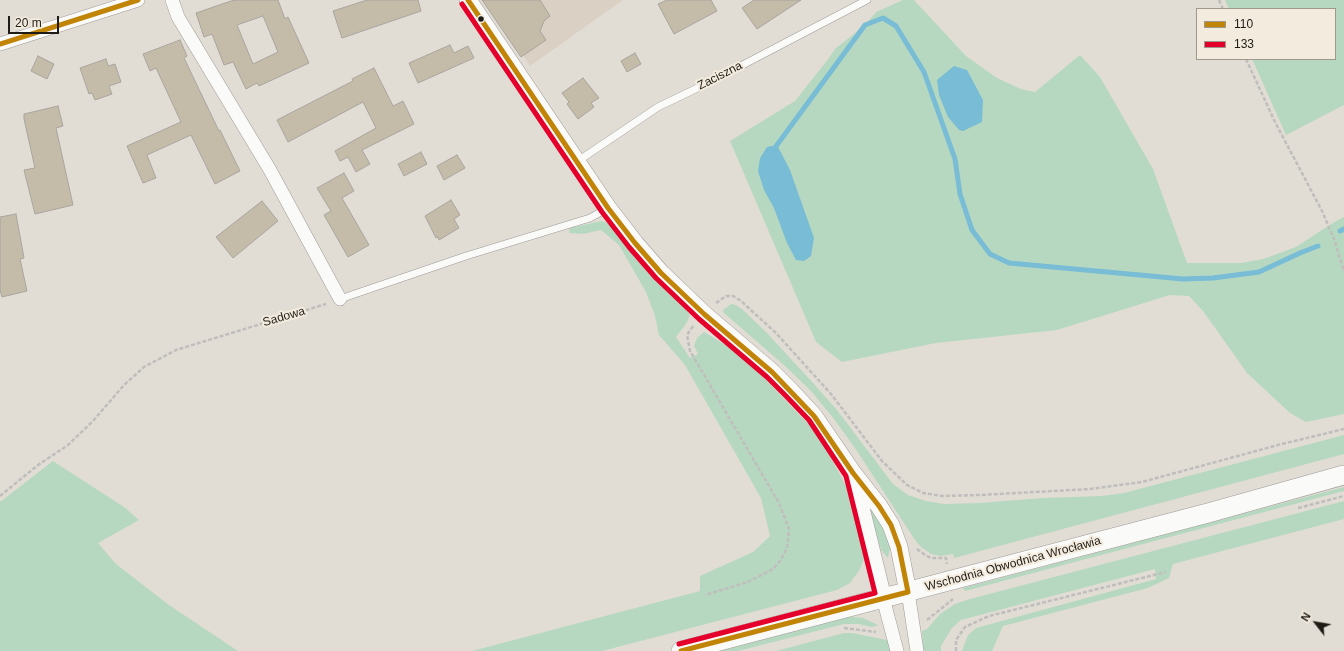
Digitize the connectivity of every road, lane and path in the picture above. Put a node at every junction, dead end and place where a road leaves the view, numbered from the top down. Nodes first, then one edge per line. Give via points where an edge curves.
1 (138, 0) edge
2 (172, 0) edge
3 (468, 0) edge
4 (867, 0) edge
5 (0, 44) edge
6 (1246, 60) edge
7 (578, 161) junction
8 (608, 208) junction
9 (1344, 272) edge
10 (340, 300) junction
11 (704, 314) junction
12 (1344, 428) edge
13 (853, 473) junction
14 (1344, 475) edge
15 (0, 496) edge
16 (1344, 496) edge
17 (1298, 508) dead end
18 (1166, 572) dead end
19 (908, 592) junction
20 (705, 595) dead end
21 (883, 598) junction
22 (954, 598) dead end
23 (914, 625) junction
24 (843, 628) dead end
25 (891, 630) junction
26 (681, 651) edge
27 (897, 651) edge
28 (917, 651) edge
29 (956, 651) edge

1 - 5 street
2 - 10 street via 178,17 270,170
3 - 7 street
4 - 7 lane, Zaciszna via 658,107
6 - 9 path via 1275,122 1322,211
7 - 8 street
8 - 10 lane via 590,218 466,256
8 - 11 street via 635,243
10 - 15 path, Sadowa via 176,350 144,366 68,446 38,465
11 - 12 path via 726,296 733,296 741,301 776,333 831,394 882,461 907,485 936,495 1090,489 1142,482
11 - 13 street via 790,390 814,416
11 - 20 path via 687,335 690,351 779,502 789,529 787,548 773,568 748,582
13 - 19 street via 891,525 899,547
13 - 21 street
14 - 19 main road, Wschodnia Obwodnica Wrocławia
16 - 17 path
18 - 29 path via 989,616 965,627 956,640
19 - 21 main road, Wschodnia Obwodnica Wrocławia
19 - 23 street
21 - 25 street
21 - 26 main road, Wschodnia Obwodnica Wrocławia
22 - 23 path via 930,618
23 - 28 street
24 - 25 path via 885,632
25 - 27 street

